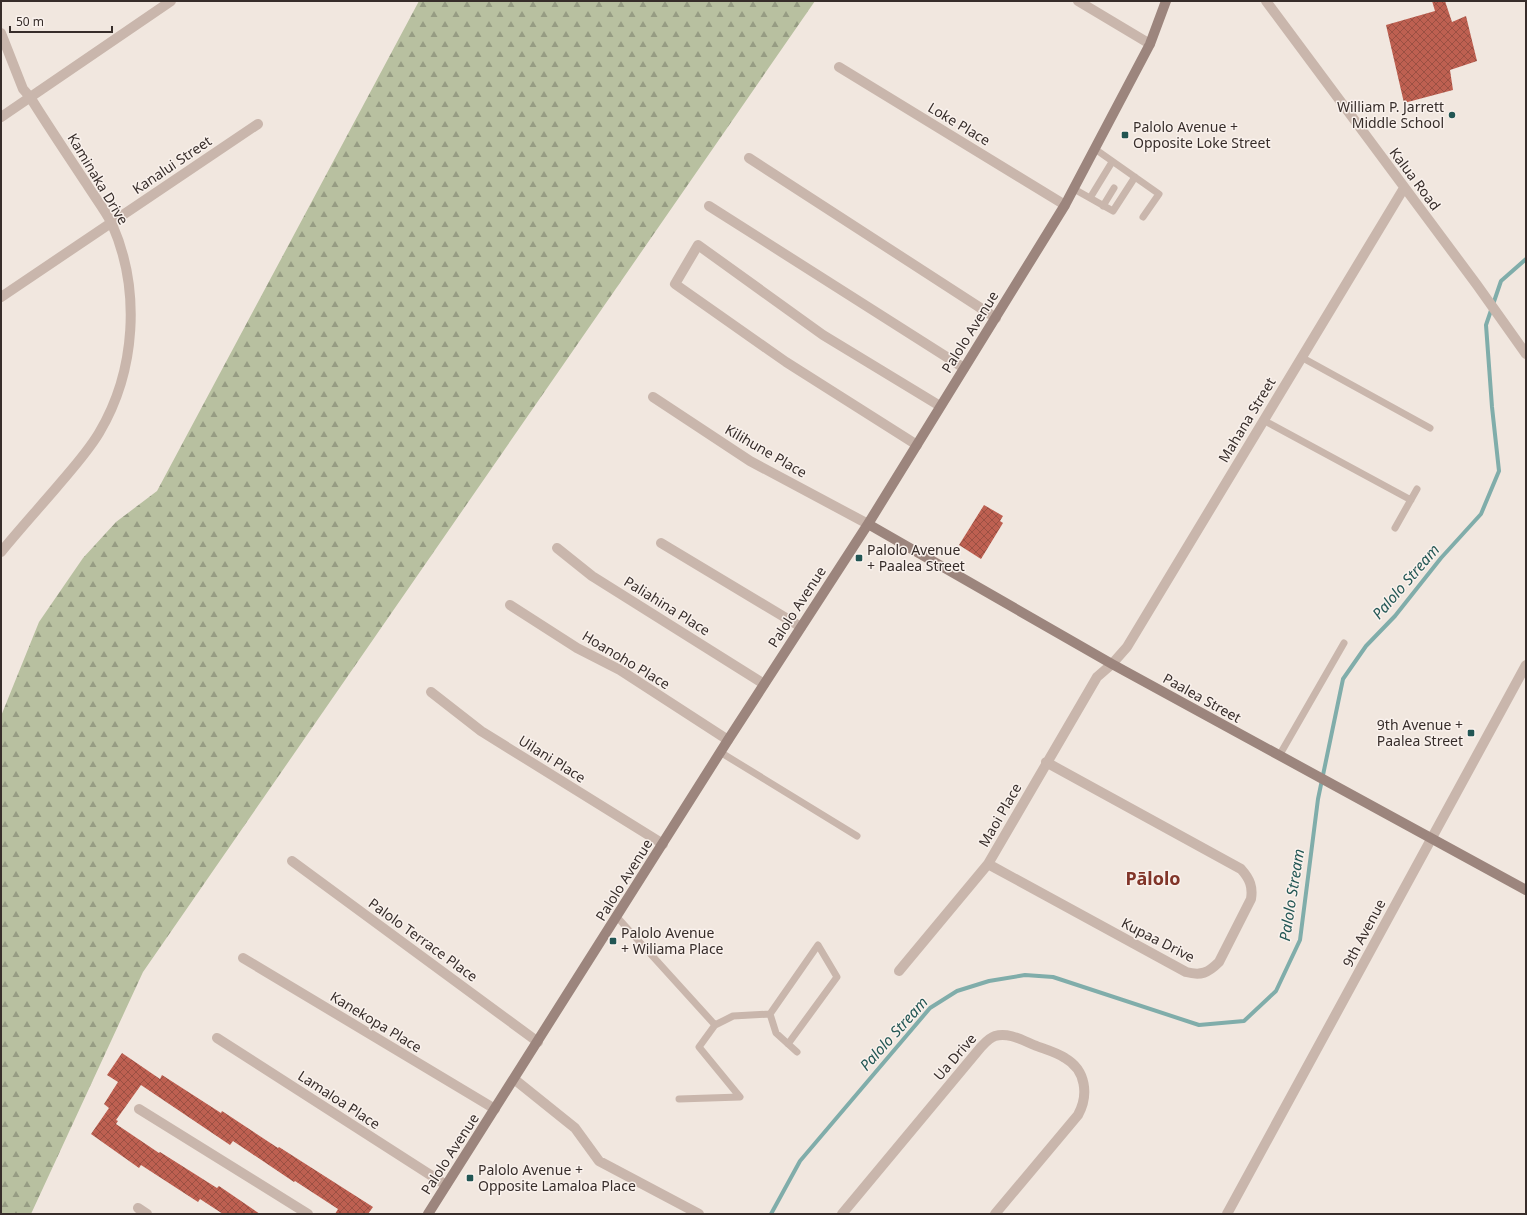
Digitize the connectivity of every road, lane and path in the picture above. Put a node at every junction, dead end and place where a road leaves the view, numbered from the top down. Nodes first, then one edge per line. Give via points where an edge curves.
1 (171, 1) edge
2 (1078, 1) edge
3 (1166, 1) edge
4 (1266, 1) edge
5 (1, 33) edge
6 (1150, 44) junction
7 (839, 67) dead end
8 (30, 97) junction
9 (1, 117) edge
10 (258, 124) dead end
11 (1095, 149) junction
12 (749, 158) dead end
13 (1112, 162) junction
14 (1135, 177) junction
15 (1114, 188) dead end
16 (1404, 188) junction
17 (1074, 189) junction
18 (1090, 198) junction
19 (1065, 205) junction
20 (709, 206) dead end
21 (1103, 206) junction
22 (1143, 217) dead end
23 (111, 223) junction
24 (1, 297) edge
25 (996, 318) junction
26 (1526, 354) edge
27 (1301, 357) junction
28 (964, 368) junction
29 (653, 397) dead end
30 (940, 406) junction
31 (1263, 420) junction
32 (1430, 428) dead end
33 (916, 445) junction
34 (1417, 489) dead end
35 (1411, 500) junction
36 (868, 524) junction
37 (1395, 528) dead end
38 (661, 543) dead end
39 (557, 548) dead end
40 (1, 552) edge
41 (510, 605) dead end
42 (801, 627) junction
43 (1344, 643) dead end
44 (1112, 664) junction
45 (1526, 665) edge
46 (764, 684) junction
47 (431, 692) dead end
48 (728, 740) junction
49 (720, 752) junction
50 (1279, 756) junction
51 (1046, 762) junction
52 (857, 836) dead end
53 (1431, 838) junction
54 (663, 844) junction
55 (292, 861) dead end
56 (988, 864) junction
57 (1526, 890) edge
58 (617, 917) junction
59 (243, 958) dead end
60 (899, 971) dead end
61 (770, 1014) junction
62 (715, 1025) junction
63 (217, 1038) dead end
64 (538, 1042) junction
65 (788, 1044) junction
66 (797, 1052) dead end
67 (514, 1079) junction
68 (679, 1099) dead end
69 (139, 1108) dead end
70 (495, 1109) junction
71 (446, 1185) junction
72 (308, 1214) edge
73 (428, 1214) edge
74 (699, 1214) edge
75 (842, 1214) edge
76 (995, 1214) edge
77 (1227, 1214) edge

1 - 8 street
2 - 6 street
3 - 6 street, Palolo Avenue
4 - 16 street, Kalua Road
5 - 8 street, Kaminaka Drive via 23,89
6 - 11 street, Palolo Avenue
7 - 19 street, Loke Place
8 - 9 street
8 - 23 street, Kaminaka Drive
10 - 23 street, Kanalui Street
11 - 13 lane
11 - 17 street, Palolo Avenue
12 - 25 street
13 - 14 lane via 1123,173
13 - 18 lane
14 - 21 lane via 1113,211
14 - 22 lane via 1159,194
15 - 21 lane
16 - 26 street, Kalua Road
16 - 27 street, Mahana Street
17 - 18 lane
17 - 19 street, Palolo Avenue
18 - 21 lane
19 - 25 street, Palolo Avenue
20 - 28 street
23 - 24 street, Kanalui Street
23 - 40 street, Kaminaka Drive via 121,249 128,280 131,312 130,343 121,382 102,426 80,459
25 - 28 street, Palolo Avenue
27 - 31 street, Mahana Street
27 - 32 lane
28 - 30 street, Palolo Avenue
29 - 36 street, Kilihune Place via 750,461
30 - 33 street, Palolo Avenue
30 - 33 street via 823,335 698,245 675,284 786,362
31 - 35 lane
31 - 44 street, Mahana Street via 1127,647
33 - 36 street, Palolo Avenue
34 - 35 lane
35 - 37 lane
36 - 42 street, Palolo Avenue
36 - 44 street, Paalea Street
38 - 42 street
39 - 46 street, Paliahina Place via 592,576
41 - 48 street, Hoanoho Place via 577,648 620,670
42 - 46 street, Palolo Avenue
43 - 50 lane
44 - 50 street, Paalea Street
44 - 51 street, Maoi Place via 1097,677
45 - 53 street, 9th Avenue
46 - 48 street, Palolo Avenue
47 - 54 street, Uilani Place via 481,731
48 - 49 street, Palolo Avenue
49 - 52 lane
49 - 54 street, Palolo Avenue
50 - 53 street, Paalea Street
51 - 56 street, Maoi Place
51 - 56 street, Kupaa Drive via 1241,869 1251,883 1251,899 1218,962 1204,973 1195,975 1186,972
53 - 57 street, Paalea Street
53 - 77 street, 9th Avenue
54 - 58 street, Palolo Avenue
55 - 64 street, Palolo Terrace Place
56 - 60 street, Maoi Place
58 - 62 lane
58 - 64 street, Palolo Avenue
59 - 70 street, Kanekopa Place
61 - 62 lane via 733,1016
61 - 65 lane via 776,1033
61 - 65 lane via 818,945 838,977
62 - 68 lane via 699,1047 740,1097
63 - 71 street, Lamaloa Place
64 - 67 street, Palolo Avenue
65 - 66 lane
67 - 70 street, Palolo Avenue
67 - 74 street via 575,1128 599,1161
69 - 72 street
70 - 71 street, Palolo Avenue
71 - 73 street, Palolo Avenue
75 - 76 street, Ua Drive via 987,1040 1007,1035 1065,1058 1080,1074 1085,1091 1083,1106 1078,1115

